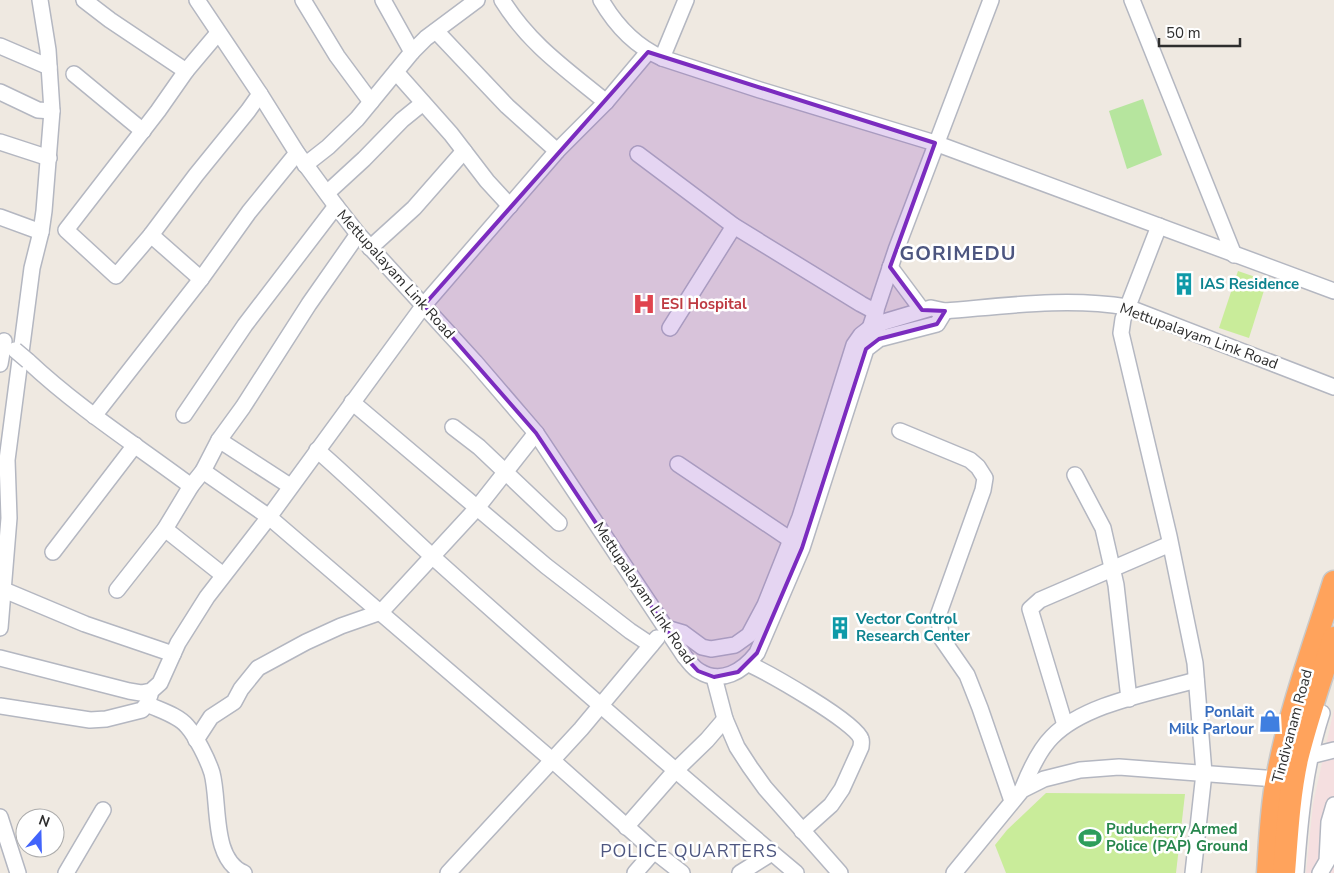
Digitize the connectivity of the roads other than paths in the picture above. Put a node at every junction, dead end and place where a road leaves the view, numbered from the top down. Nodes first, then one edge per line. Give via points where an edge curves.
1 (40, 0) edge
2 (84, 0) edge
3 (303, 0) edge
4 (383, 0) edge
5 (502, 0) edge
6 (601, 0) edge
7 (686, 0) edge
8 (991, 0) edge
9 (1132, 0) edge
10 (200, 1) edge
11 (468, 3) edge
12 (436, 32) junction
13 (218, 33) junction
14 (0, 46) edge
15 (412, 52) junction
16 (648, 52) junction
17 (662, 58) junction
18 (49, 67) junction
19 (186, 71) junction
20 (396, 72) junction
21 (74, 74) dead end
22 (0, 92) edge
23 (260, 94) junction
24 (371, 102) junction
25 (606, 102) junction
26 (423, 103) junction
27 (52, 111) junction
28 (143, 130) junction
29 (0, 142) edge
30 (935, 143) junction
31 (464, 151) junction
32 (557, 151) junction
33 (638, 154) dead end
34 (49, 158) junction
35 (301, 159) junction
36 (326, 193) junction
37 (336, 206) junction
38 (510, 206) junction
39 (0, 217) edge
40 (734, 226) junction
41 (1159, 226) junction
42 (41, 232) junction
43 (358, 234) junction
44 (152, 235) junction
45 (370, 248) junction
46 (1234, 255) junction
47 (890, 267) junction
48 (201, 279) junction
49 (1334, 291) edge
50 (424, 305) junction
51 (1128, 308) junction
52 (922, 310) junction
53 (944, 311) junction
54 (876, 312) junction
55 (670, 328) dead end
56 (870, 328) junction
57 (6, 343) edge
58 (0, 364) edge
59 (1334, 387) edge
60 (352, 402) junction
61 (184, 415) dead end
62 (94, 416) junction
63 (453, 427) dead end
64 (900, 432) dead end
65 (536, 434) junction
66 (219, 440) junction
67 (136, 444) junction
68 (317, 450) junction
69 (678, 464) dead end
70 (203, 471) junction
71 (506, 472) junction
72 (1075, 475) dead end
73 (191, 486) junction
74 (290, 486) junction
75 (478, 508) junction
76 (269, 517) junction
77 (559, 523) dead end
78 (165, 528) junction
79 (791, 540) junction
80 (1170, 544) junction
81 (54, 552) dead end
82 (433, 556) junction
83 (1112, 568) junction
84 (224, 575) junction
85 (1334, 582) edge
86 (4, 590) junction
87 (117, 590) dead end
88 (381, 612) junction
89 (0, 628) edge
90 (666, 628) junction
91 (1334, 638) edge
92 (651, 645) junction
93 (173, 654) junction
94 (0, 658) edge
95 (749, 664) junction
96 (1334, 673) edge
97 (714, 677) junction
98 (1196, 680) junction
99 (149, 698) junction
100 (1129, 699) junction
101 (601, 705) junction
102 (0, 706) edge
103 (725, 719) junction
104 (1066, 725) junction
105 (196, 740) junction
106 (1334, 750) edge
107 (1304, 758) junction
108 (552, 760) junction
109 (675, 770) junction
110 (1204, 773) junction
111 (1277, 781) junction
112 (1017, 795) junction
113 (1334, 805) edge
114 (103, 810) dead end
115 (0, 817) edge
116 (626, 826) junction
117 (802, 830) junction
118 (654, 852) junction
119 (772, 852) junction
120 (1286, 870) edge
121 (835, 871) edge
122 (18, 873) edge
123 (66, 873) edge
124 (244, 873) edge
125 (448, 873) edge
126 (635, 873) edge
127 (682, 873) edge
128 (740, 873) edge
129 (796, 873) edge
130 (954, 873) edge
131 (1193, 873) edge
132 (1258, 873) edge
133 (1320, 873) edge

1 - 18 street
2 - 19 street
3 - 24 street via 337,56
4 - 15 street
5 - 25 street via 538,47
6 - 16 street via 616,24
7 - 17 street
8 - 30 street
9 - 46 street
10 - 13 street, Mettupalayam Link Road
11 - 12 street
12 - 15 street
12 - 32 street via 507,106
13 - 19 street
13 - 23 street, Mettupalayam Link Road
14 - 18 street
15 - 20 street
16 - 17 street
16 - 25 street
17 - 30 street
18 - 27 street
19 - 28 street
20 - 24 street
20 - 26 street
21 - 28 street
22 - 27 street via 38,110
23 - 35 street, Mettupalayam Link Road
23 - 44 street
24 - 35 street via 334,142
25 - 32 street
26 - 31 street
26 - 36 street
27 - 34 street
28 - 44 street via 66,230 116,276
29 - 34 street
30 - 41 street
30 - 47 street
31 - 38 street
31 - 45 street via 414,208
32 - 38 street
33 - 40 street
34 - 42 street
35 - 36 street, Mettupalayam Link Road
35 - 48 street via 249,212
36 - 37 street, Mettupalayam Link Road
37 - 43 street, Mettupalayam Link Road
37 - 61 street via 246,325
38 - 50 street
39 - 42 street
40 - 54 street
40 - 55 street
41 - 46 street
41 - 51 street
42 - 86 street via 32,268 7,460 9,518
43 - 45 street, Mettupalayam Link Road
43 - 66 street
44 - 48 street
45 - 50 street, Mettupalayam Link Road
46 - 49 street
47 - 52 street
47 - 54 street
48 - 62 street
50 - 60 street
50 - 65 street, Mettupalayam Link Road
51 - 53 street, Mettupalayam Link Road via 1068,302
51 - 59 street, Mettupalayam Link Road
51 - 80 street via 1121,333
52 - 53 street, Mettupalayam Link Road
52 - 56 street
53 - 95 street via 937,324 879,338 866,349 802,548 757,654
54 - 56 street
56 - 79 street via 854,345
57 - 58 street
57 - 62 street, bridge
60 - 68 street
60 - 75 street
62 - 67 street
63 - 71 street
64 - 112 street via 970,460 985,478 938,616 942,639 967,674
65 - 71 street
65 - 90 street, Mettupalayam Link Road
66 - 70 street
66 - 74 street
67 - 73 street
67 - 81 street
68 - 74 street
68 - 82 street
69 - 79 street
70 - 73 street
70 - 76 street
71 - 75 street
71 - 77 street
72 - 83 street via 1103,528
73 - 78 street
74 - 76 street
75 - 82 street
75 - 92 street via 546,566
76 - 84 street
76 - 88 street
78 - 84 street
78 - 87 street
79 - 90 street via 765,605 749,635 736,645 710,649 683,633
80 - 83 street
80 - 98 street
82 - 88 street
82 - 101 street
83 - 100 street
83 - 104 street via 1040,600 1030,609
84 - 93 street
85 - 111 highway, Tindivanam Road
86 - 89 street
86 - 93 street via 85,624
88 - 105 street via 341,626 258,668 234,702 211,717
88 - 108 street
90 - 92 street
90 - 97 street, Mettupalayam Link Road via 698,671
91 - 107 highway via 1306,724
92 - 101 street
93 - 99 street
94 - 99 street via 141,693
95 - 97 street via 728,676
95 - 117 street via 801,693 862,740 842,789 830,805
96 - 107 street
97 - 103 street
98 - 100 street
98 - 110 street
99 - 102 street via 142,710 90,720
99 - 105 street via 186,724
100 - 104 street via 1092,710
101 - 108 street
101 - 109 street
103 - 109 street
103 - 117 street via 750,768
104 - 112 street via 1050,738
105 - 124 street via 212,772 222,847 236,870
106 - 107 street
107 - 120 highway via 1288,819
108 - 116 street
108 - 125 street
109 - 116 street
109 - 119 street
110 - 111 street
110 - 112 street via 1119,767 1080,770 1044,779
110 - 131 street
111 - 120 highway, Tindivanam Road
111 - 132 street via 1264,800
112 - 130 street
113 - 133 street via 1329,822 1327,861
114 - 123 street
115 - 122 street
116 - 118 street
117 - 121 street
118 - 126 street
118 - 127 street
119 - 128 street
119 - 129 street

